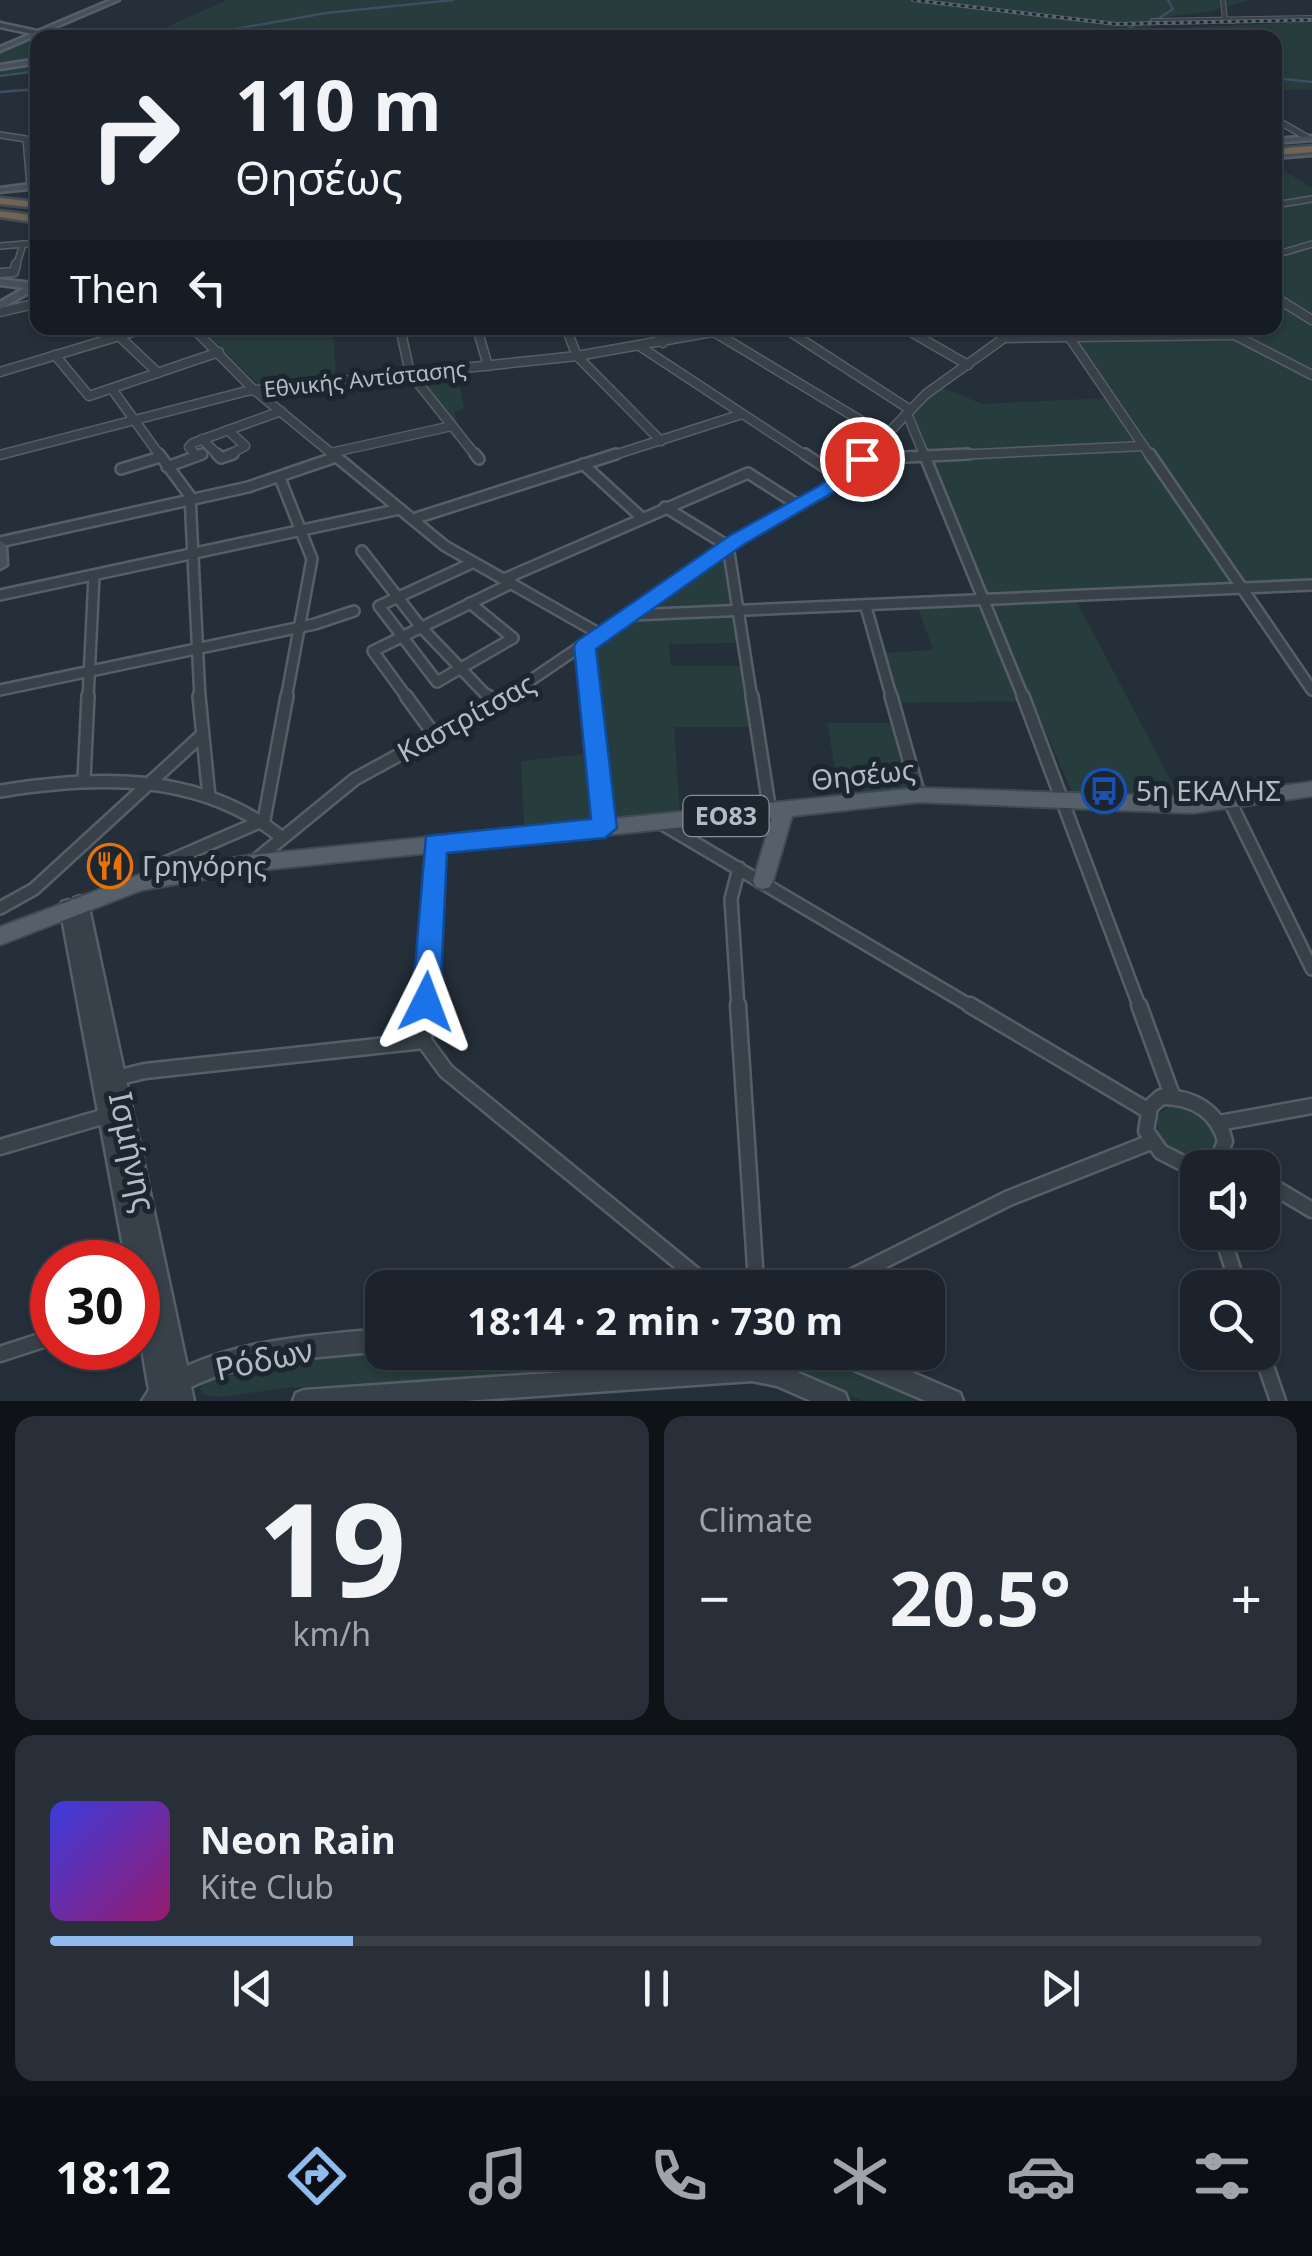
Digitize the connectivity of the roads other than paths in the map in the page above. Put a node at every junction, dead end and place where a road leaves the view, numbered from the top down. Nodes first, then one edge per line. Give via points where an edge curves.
1 (116, 0) edge
2 (1223, 1) edge
3 (1312, 18) edge
4 (1153, 21) dead end
5 (1234, 21) junction
6 (0, 26) edge
7 (44, 30) edge
8 (30, 32) edge
9 (30, 36) edge
10 (0, 50) edge
11 (30, 62) edge
12 (0, 67) edge
13 (1282, 124) edge
14 (0, 135) edge
15 (1311, 144) edge
16 (1282, 148) edge
17 (30, 162) edge
18 (30, 187) edge
19 (0, 195) edge
20 (1312, 200) edge
21 (30, 201) edge
22 (1282, 203) edge
23 (0, 211) edge
24 (30, 215) edge
25 (24, 244) junction
26 (30, 244) edge
27 (1312, 244) edge
28 (0, 246) edge
29 (1282, 253) edge
30 (0, 273) edge
31 (9, 286) edge
32 (1282, 301) edge
33 (30, 303) edge
34 (1312, 305) edge
35 (0, 309) edge
36 (1300, 311) junction
37 (1312, 320) edge
38 (112, 335) edge
39 (122, 335) edge
40 (201, 335) edge
41 (402, 335) edge
42 (480, 335) edge
43 (568, 335) edge
44 (659, 335) edge
45 (700, 335) edge
46 (719, 335) edge
47 (794, 335) edge
48 (916, 335) edge
49 (1008, 335) edge
50 (1068, 335) edge
51 (1235, 335) joint
52 (115, 337) junction
53 (1003, 338) junction
54 (1070, 338) junction
55 (663, 343) junction
56 (640, 346) junction
57 (219, 352) junction
58 (54, 355) junction
59 (576, 356) junction
60 (968, 365) junction
61 (488, 366) junction
62 (0, 372) edge
63 (158, 373) junction
64 (1312, 375) edge
65 (411, 376) junction
66 (112, 388) junction
67 (255, 390) junction
68 (281, 412) junction
69 (908, 412) junction
70 (738, 415) junction
71 (134, 420) junction
72 (452, 426) junction
73 (228, 430) junction
74 (888, 437) junction
75 (202, 440) junction
76 (662, 440) junction
77 (1143, 446) junction
78 (212, 451) junction
79 (333, 455) junction
80 (0, 456) edge
81 (197, 456) junction
82 (160, 457) junction
83 (923, 457) junction
84 (479, 459) dead end
85 (862, 459) junction
86 (583, 464) junction
87 (167, 467) junction
88 (121, 469) dead end
89 (280, 478) junction
90 (840, 478) junction
91 (190, 499) junction
92 (798, 504) junction
93 (665, 507) junction
94 (400, 510) junction
95 (641, 517) junction
96 (412, 519) junction
97 (302, 531) junction
98 (0, 543) edge
99 (728, 546) junction
100 (362, 550) dead end
101 (191, 556) junction
102 (472, 563) junction
103 (0, 564) edge
104 (94, 576) junction
105 (508, 581) junction
106 (1312, 585) edge
107 (1242, 589) junction
108 (0, 595) edge
109 (397, 596) junction
110 (981, 599) junction
111 (470, 603) junction
112 (866, 607) junction
113 (354, 611) dead end
114 (738, 611) junction
115 (631, 615) junction
116 (420, 626) junction
117 (299, 628) junction
118 (600, 634) junction
119 (402, 637) junction
120 (584, 646) junction
121 (195, 649) junction
122 (461, 668) junction
123 (90, 672) junction
124 (0, 690) edge
125 (1312, 690) edge
126 (494, 704) junction
127 (202, 736) junction
128 (436, 737) junction
129 (84, 780) junction
130 (152, 782) junction
131 (1312, 789) edge
132 (0, 791) edge
133 (919, 795) junction
134 (209, 798) junction
135 (1064, 798) junction
136 (1230, 802) junction
137 (777, 811) junction
138 (264, 820) junction
139 (661, 823) junction
140 (605, 828) junction
141 (280, 836) junction
142 (435, 844) junction
143 (252, 863) junction
144 (739, 868) junction
145 (763, 881) junction
146 (141, 882) junction
147 (74, 905) junction
148 (0, 908) edge
149 (0, 936) edge
150 (1312, 969) edge
151 (424, 1041) junction
152 (109, 1080) junction
153 (1172, 1095) junction
154 (1312, 1106) edge
155 (1147, 1110) junction
156 (116, 1113) junction
157 (1219, 1122) junction
158 (1151, 1142) junction
159 (0, 1147) edge
160 (1223, 1150) edge
161 (1180, 1165) edge
162 (1280, 1191) edge
163 (1312, 1210) edge
164 (133, 1240) edge
165 (689, 1270) edge
166 (749, 1270) edge
167 (866, 1270) edge
168 (365, 1342) edge
169 (30, 1344) edge
170 (0, 1354) edge
171 (160, 1370) edge
172 (880, 1370) edge
173 (1267, 1370) edge
174 (168, 1395) edge
175 (304, 1401) edge
176 (837, 1401) edge
177 (952, 1401) edge
178 (1278, 1401) edge

1 - 7 main road
2 - 5 street via 1225,19
3 - 5 street
4 - 5 street
6 - 8 street
9 - 10 main road
11 - 12 main road
13 - 15 street
14 - 17 street via 26,139
15 - 16 highway
18 - 19 main road
19 - 21 highway
20 - 22 street
23 - 24 highway
25 - 26 street
25 - 28 street
25 - 30 street via 14,272
27 - 29 street
31 - 35 main road
32 - 36 street
33 - 35 street
34 - 36 street
36 - 37 street
38 - 52 street
39 - 52 street
40 - 57 street
41 - 65 street
42 - 61 street
43 - 59 street
44 - 55 street
45 - 55 street, Εθνικής Αντίστασης
46 - 74 street
47 - 69 street
48 - 60 street
49 - 53 street, Καστρίτσας
50 - 54 street
51 - 54 street
51 - 64 street
52 - 58 street
52 - 63 street
53 - 54 street
53 - 60 street, Καστρίτσας
54 - 77 street
55 - 56 street, Εθνικής Αντίστασης
56 - 59 street, Εθνικής Αντίστασης
56 - 70 street
57 - 63 street
57 - 67 street
58 - 62 street
58 - 66 street via 86,395
59 - 61 street, Εθνικής Αντίστασης
59 - 76 street
60 - 69 street, Καστρίτσας
61 - 65 street, Εθνικής Αντίστασης
63 - 66 street
65 - 67 street, Εθνικής Αντίστασης
65 - 72 street
66 - 71 street
67 - 68 street
67 - 71 street, Εθνικής Αντίστασης
68 - 73 street
68 - 79 street
69 - 74 street, Καστρίτσας
69 - 83 street
70 - 76 street
70 - 90 street
71 - 80 street, Εθνικής Αντίστασης
71 - 82 street
72 - 79 street
72 - 84 street
73 - 75 street
73 - 78 street via 245,449 222,459
74 - 85 street, Καστρίτσας
75 - 78 street
75 - 81 street via 190,446
76 - 86 street
77 - 83 street
77 - 107 street
78 - 81 street
79 - 89 street
79 - 94 street
81 - 87 street
82 - 87 street
82 - 88 street
83 - 85 street
83 - 110 street
85 - 90 street, Καστρίτσας
86 - 95 street
86 - 96 street
87 - 91 street
89 - 91 street
89 - 97 street
90 - 92 street, Καστρίτσας
91 - 98 street
91 - 101 street
92 - 93 street via 751,472
92 - 99 street, Καστρίτσας
93 - 95 street
93 - 99 street
94 - 96 street
94 - 97 street
95 - 105 street
96 - 102 street
97 - 101 street
97 - 117 street via 312,560
98 - 103 main road
99 - 114 street
99 - 115 street, Καστρίτσας
100 - 109 street
101 - 104 street
101 - 121 street
102 - 105 street
102 - 109 street
104 - 108 street
104 - 123 street
105 - 111 street
105 - 118 street
106 - 107 street
107 - 110 street
107 - 125 street
109 - 116 street
109 - 119 street via 379,606
110 - 112 street
110 - 135 street
111 - 116 street
111 - 122 street via 513,638
112 - 114 street
112 - 133 street
113 - 117 street
114 - 115 street
114 - 137 street
115 - 118 street, Καστρίτσας
116 - 119 street
116 - 122 street
117 - 121 street
117 - 138 street
118 - 120 street, Καστρίτσας
119 - 122 street via 437,682
119 - 128 street via 374,653
120 - 126 street, Καστρίτσας
120 - 140 street
121 - 123 street
121 - 127 street
122 - 126 street
123 - 124 street
123 - 129 street
126 - 128 street, Καστρίτσας
127 - 130 street
127 - 134 street
128 - 141 street, Καστρίτσας via 355,779
129 - 130 street
129 - 132 street
130 - 134 street
130 - 148 street via 34,889
131 - 136 main road, Θησέως / ΕΟ83
133 - 135 main road, Θησέως / ΕΟ83
133 - 137 main road, Θησέως / ΕΟ83
134 - 138 street
135 - 136 main road, Θησέως / ΕΟ83
135 - 153 street
136 - 150 street
137 - 139 main road, Θησέως / ΕΟ83
137 - 145 main road
138 - 141 street
138 - 146 street via 165,863
139 - 140 main road, Θησέως / ΕΟ83
139 - 144 street
140 - 142 main road, Θησέως / ΕΟ83
141 - 143 street, Καστρίτσας
142 - 143 main road, Θησέως / ΕΟ83
142 - 151 street
143 - 146 main road, Θησέως / ΕΟ83
144 - 145 street
144 - 166 street via 731,899
145 - 155 street
146 - 147 main road, Θησέως / ΕΟ83
147 - 149 main road, ΕΟ83
147 - 152 street, Ισμήνης
151 - 152 street
151 - 165 street via 446,1071
152 - 156 street, Ισμήνης
153 - 155 street
153 - 157 street via 1190,1098
154 - 157 street
155 - 158 street
156 - 159 street
156 - 164 street, Ισμήνης
156 - 174 street, Ισμήνης
157 - 160 street
158 - 161 street
158 - 167 street via 1008,1198
162 - 163 street
168 - 174 street, Ρόδων via 266,1356
169 - 170 street
171 - 174 street
172 - 177 street
173 - 178 street
175 - 176 street, Ρόδων via 752,1370

